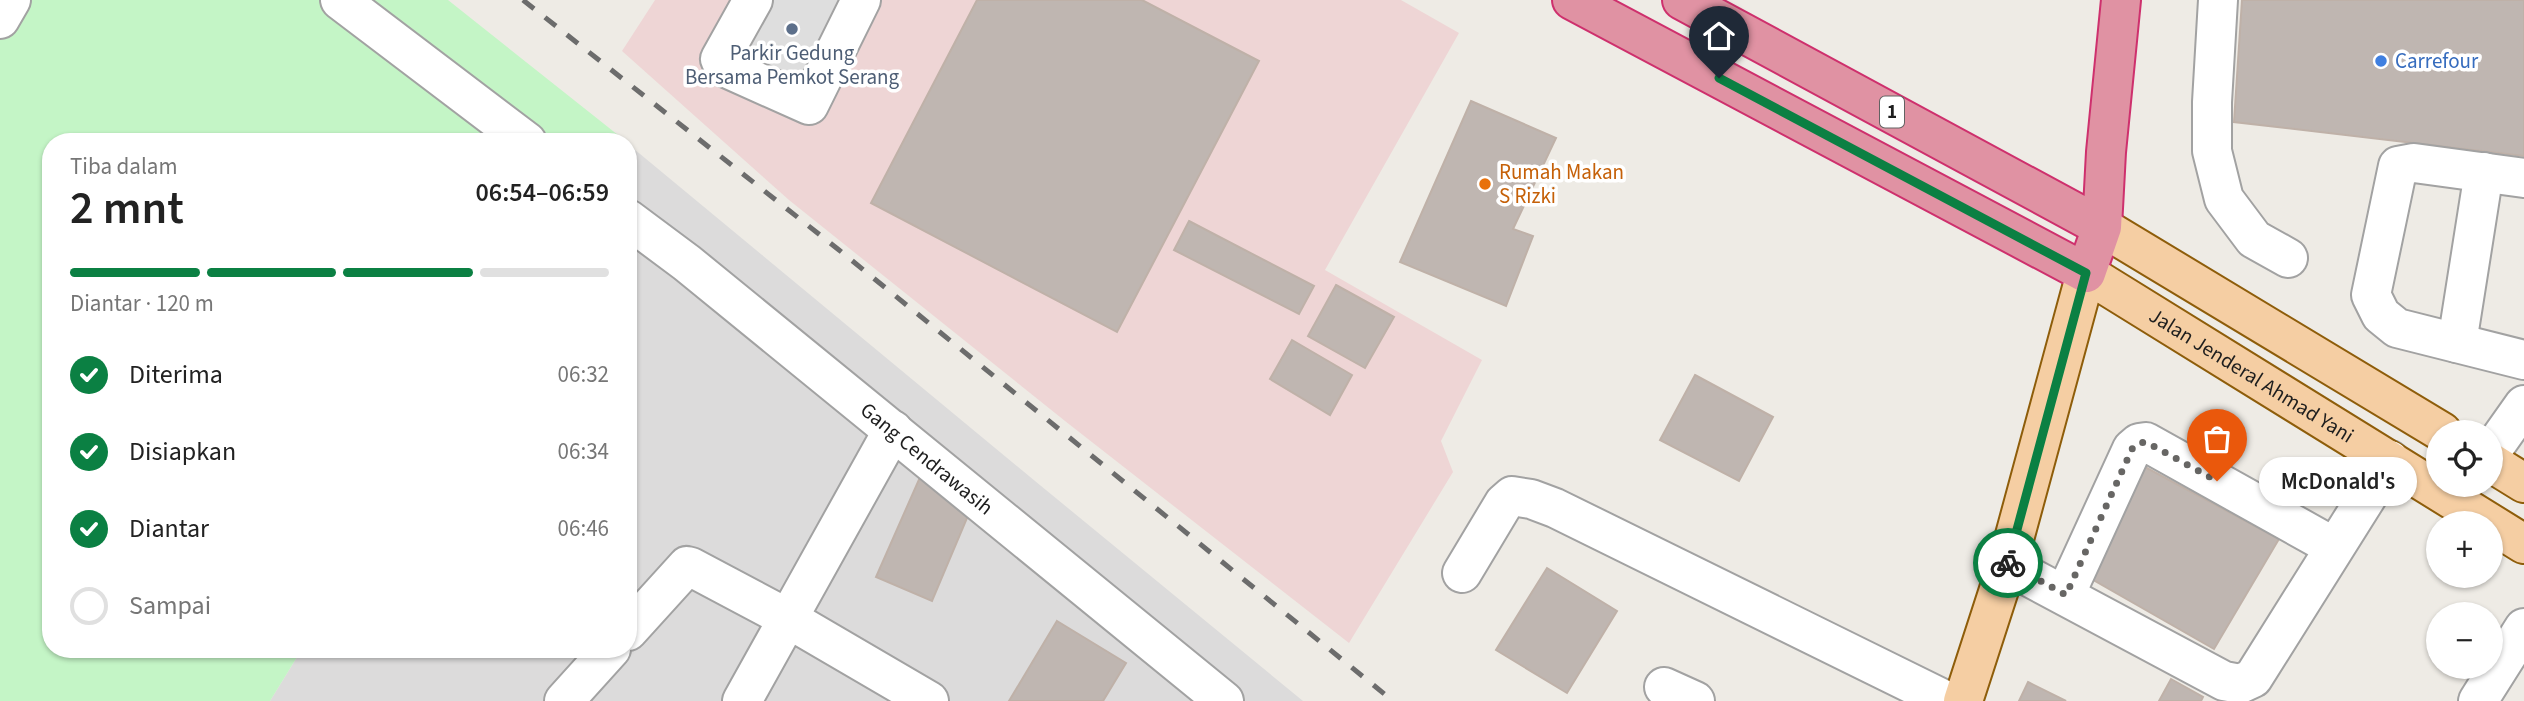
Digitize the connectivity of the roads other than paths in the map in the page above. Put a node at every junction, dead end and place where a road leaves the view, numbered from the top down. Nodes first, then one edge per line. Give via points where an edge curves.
1 (11, 0) edge
2 (340, 0) edge
3 (753, 0) edge
4 (861, 0) edge
5 (1573, 0) edge
6 (1682, 0) edge
7 (2121, 0) edge
8 (2218, 0) edge
9 (0, 19) edge
10 (515, 133) edge
11 (2484, 172) junction
12 (2524, 178) edge
13 (637, 226) edge
14 (2102, 226) junction
15 (2288, 258) dead end
16 (2086, 273) junction
17 (2457, 343) junction
18 (2524, 360) edge
19 (2524, 405) edge
20 (2524, 416) edge
21 (2426, 422) edge
22 (893, 430) junction
23 (2503, 435) edge
24 (2503, 444) edge
25 (2389, 460) junction
26 (2503, 469) edge
27 (2524, 483) edge
28 (2524, 544) edge
29 (2334, 547) junction
30 (2007, 565) junction
31 (1462, 573) dead end
32 (2066, 595) junction
33 (787, 618) junction
34 (637, 621) edge
35 (2524, 628) edge
36 (603, 658) edge
37 (564, 701) edge
38 (742, 701) edge
39 (929, 701) edge
40 (1224, 701) edge
41 (1947, 701) edge
42 (1963, 701) edge
43 (2479, 701) edge

1 - 9 street
2 - 10 street
3 - 4 street via 721,63 808,105
5 - 16 highway
6 - 14 highway, 1
7 - 14 highway
8 - 15 street via 2212,151 2224,199 2254,239
11 - 12 street
11 - 17 street
11 - 17 street via 2414,163 2398,166 2371,295 2381,315 2397,328
13 - 22 street, Gang Cendrawasih
14 - 16 highway
14 - 21 main road
16 - 25 main road, Jalan Jenderal Ahmad Yani
16 - 30 main road
17 - 18 street
19 - 23 street
20 - 24 street
22 - 33 street
22 - 40 street, Gang Cendrawasih
25 - 28 main road, Jalan Jenderal Ahmad Yani
25 - 29 street
26 - 27 main road
29 - 32 street via 2253,678 2240,684 2224,681
29 - 32 street via 2146,442 2139,443 2132,449
30 - 32 street
30 - 42 main road
31 - 41 street via 1504,503 1512,496 1531,499
33 - 34 street via 687,566
33 - 38 street
33 - 39 street
35 - 43 street
36 - 37 street

